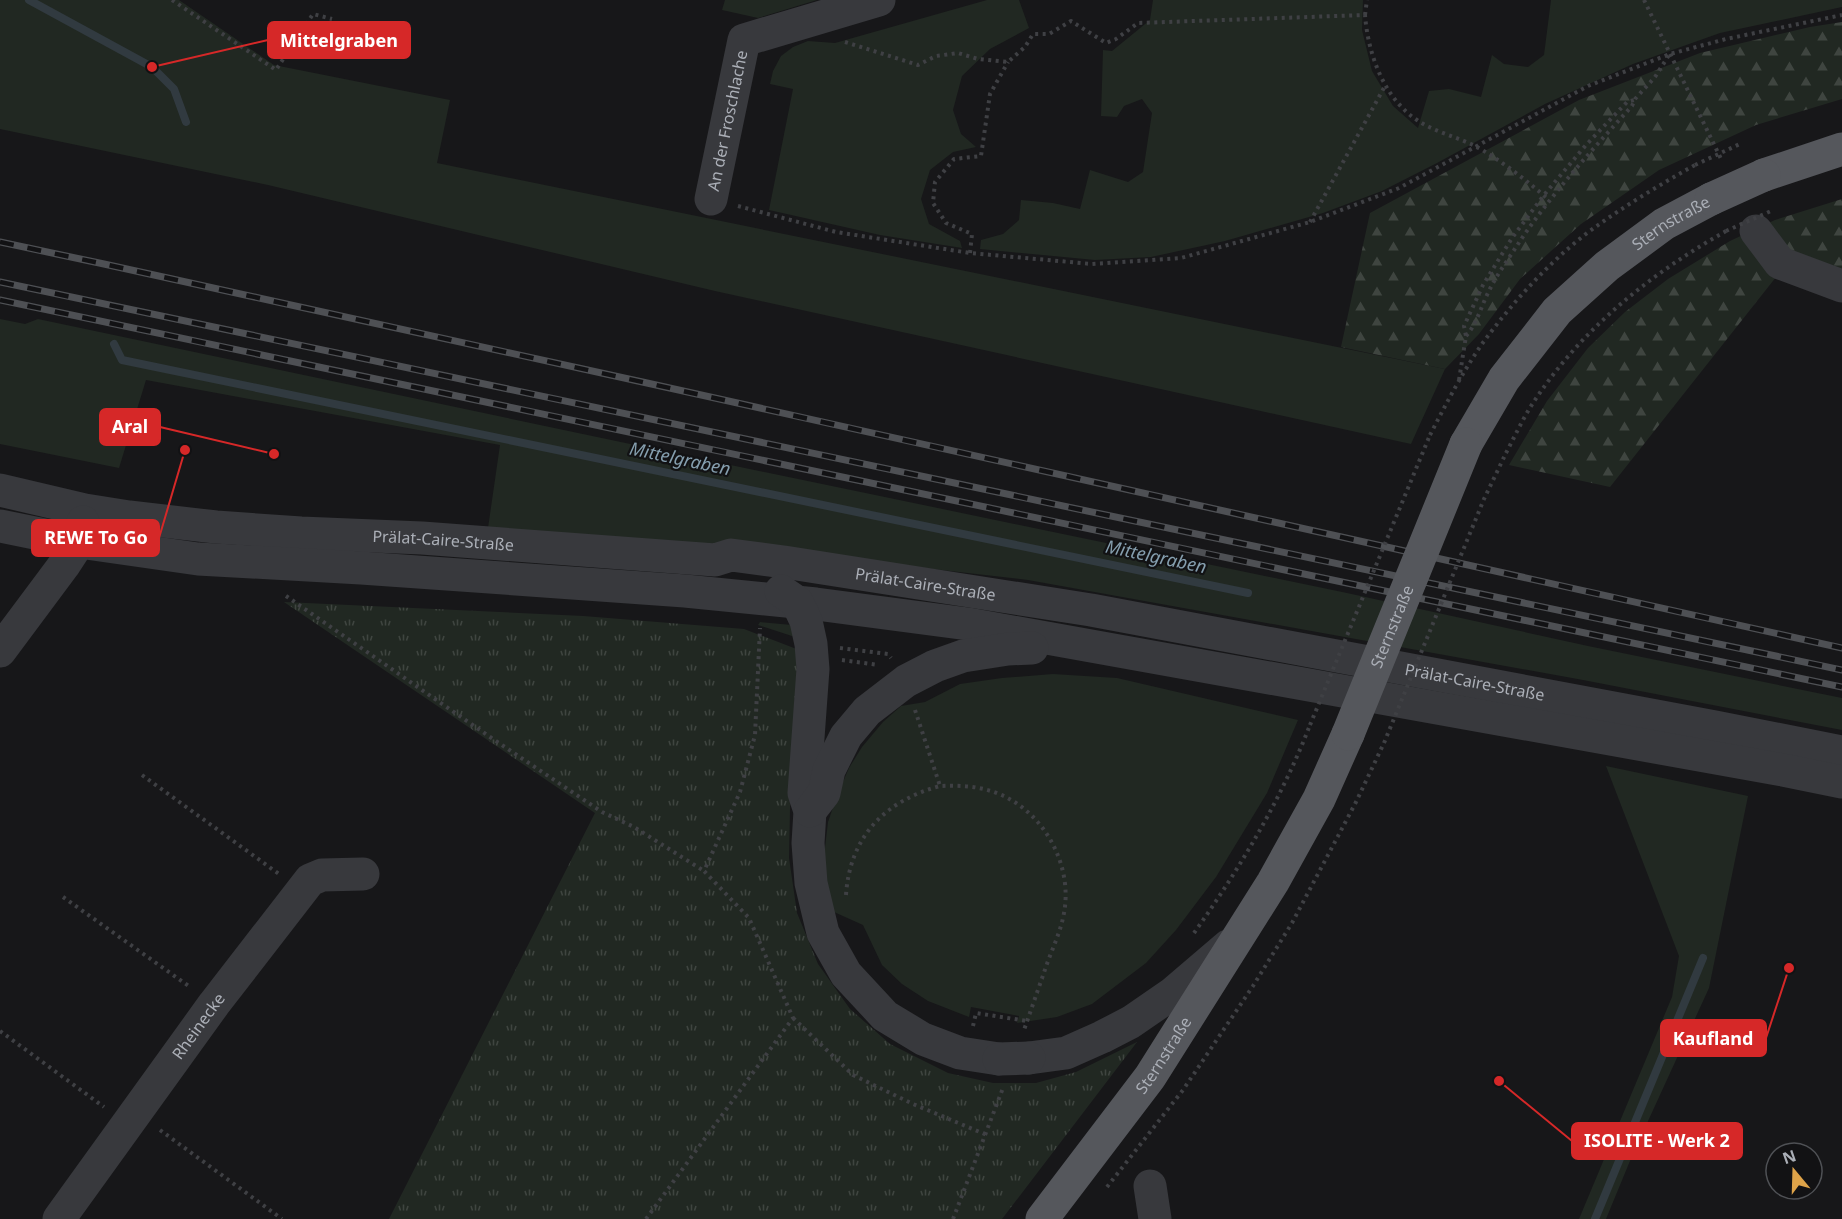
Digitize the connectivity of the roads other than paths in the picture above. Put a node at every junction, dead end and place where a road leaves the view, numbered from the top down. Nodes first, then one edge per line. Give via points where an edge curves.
1 (879, 0) edge
2 (1842, 149) edge
3 (711, 199) road end
4 (1750, 221) road end
5 (1842, 286) edge
6 (0, 490) edge
7 (85, 510) junction
8 (0, 526) edge
9 (364, 537) junction
10 (78, 542) junction
11 (715, 560) junction
12 (362, 568) junction
13 (797, 602) junction
14 (1083, 646) junction
15 (0, 651) edge
16 (1534, 709) junction
17 (1842, 752) edge
18 (1786, 755) junction
19 (1842, 782) edge
20 (810, 811) junction
21 (363, 874) dead end
22 (1237, 938) junction
23 (1150, 1186) dead end
24 (59, 1219) edge
25 (1042, 1219) edge
26 (1155, 1219) edge

1 - 3 street, An der Froschlache via 744,40
2 - 22 main road, Sternstraße, bridge via 1764,175 1664,224 1607,266 1557,311 1504,379 1466,444 1319,799
4 - 5 street via 1780,263
6 - 7 street, Prälat-Caire-Straße
7 - 9 street, Prälat-Caire-Straße via 216,526
7 - 10 street
8 - 10 street, Prälat-Caire-Straße
9 - 11 street, Prälat-Caire-Straße
9 - 12 street
10 - 12 street, Prälat-Caire-Straße via 198,559
10 - 15 street
11 - 13 street via 729,570 763,579
11 - 16 street, Prälat-Caire-Straße via 731,555 784,562 1091,610
12 - 13 street, Prälat-Caire-Straße
13 - 14 street, Prälat-Caire-Straße via 969,624
13 - 20 street via 806,621 813,669 804,793
14 - 16 street, Prälat-Caire-Straße
14 - 20 street via 1008,649 963,656 906,681 867,711 846,736 829,770 824,794
16 - 18 street, Prälat-Caire-Straße
17 - 18 street, Prälat-Caire-Straße
18 - 19 street, Prälat-Caire-Straße
20 - 22 street via 811,883 823,933 846,974 885,1016 923,1039 960,1053 1014,1058 1066,1053 1131,1022 1173,993
21 - 24 street, Rheinecke via 322,875 310,880 214,1004
22 - 25 main road, Sternstraße via 1150,1077
23 - 26 street

